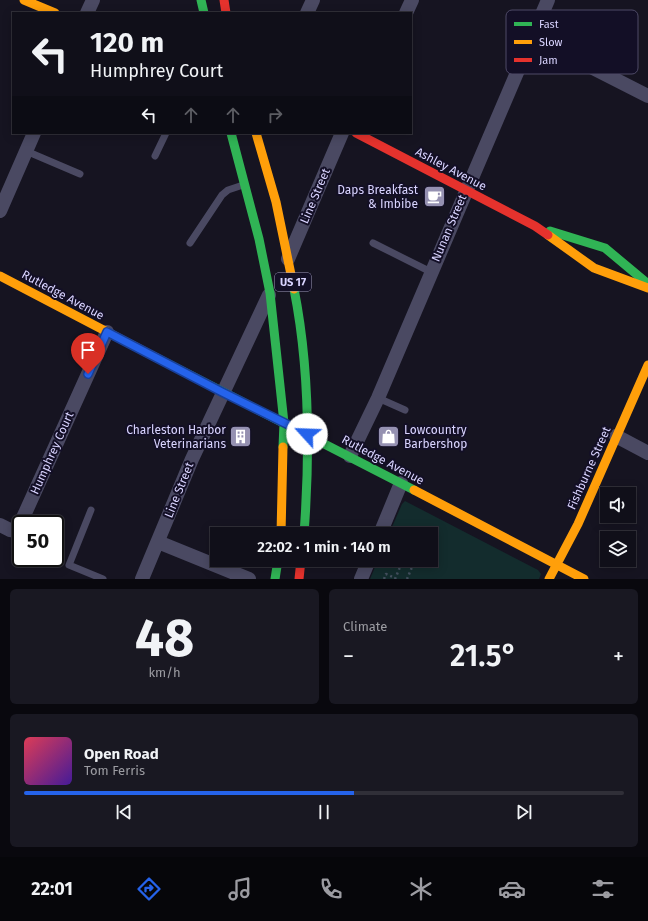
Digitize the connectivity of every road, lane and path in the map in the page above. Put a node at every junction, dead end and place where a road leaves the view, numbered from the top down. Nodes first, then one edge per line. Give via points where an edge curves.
1 (24, 0) edge
2 (93, 0) edge
3 (201, 0) edge
4 (224, 0) edge
5 (313, 0) edge
6 (412, 0) edge
7 (548, 0) edge
8 (544, 10) edge
9 (53, 12) edge
10 (87, 12) edge
11 (204, 12) edge
12 (226, 12) edge
13 (307, 12) edge
14 (406, 12) edge
15 (516, 74) edge
16 (605, 74) edge
17 (648, 96) edge
18 (34, 134) edge
19 (166, 134) edge
20 (231, 134) edge
21 (256, 134) edge
22 (342, 134) edge
23 (358, 134) edge
24 (26, 151) junction
25 (155, 156) dead end
26 (80, 174) dead end
27 (245, 184) junction
28 (466, 190) junction
29 (0, 211) edge
30 (535, 226) junction
31 (190, 243) dead end
32 (373, 243) dead end
33 (288, 260) junction
34 (431, 272) junction
35 (0, 276) edge
36 (648, 284) edge
37 (648, 288) edge
38 (270, 293) junction
39 (107, 332) junction
40 (648, 365) edge
41 (222, 392) junction
42 (378, 398) junction
43 (405, 410) dead end
44 (284, 423) junction
45 (307, 434) junction
46 (616, 436) junction
47 (648, 453) edge
48 (350, 456) junction
49 (401, 483) junction
50 (91, 510) dead end
51 (0, 525) edge
52 (281, 527) edge
53 (305, 527) edge
54 (383, 527) edge
55 (158, 542) junction
56 (556, 564) junction
57 (277, 567) edge
58 (300, 567) edge
59 (366, 567) edge
60 (400, 567) edge
61 (412, 567) edge
62 (395, 578) edge
63 (103, 579) edge
64 (142, 579) edge
65 (249, 579) edge
66 (275, 579) edge
67 (299, 579) edge
68 (361, 579) edge
69 (384, 579) edge
70 (407, 579) edge
71 (549, 579) edge
72 (584, 579) edge

1 - 9 main road
2 - 10 street
3 - 11 main road
4 - 12 main road
5 - 13 street
6 - 14 street
7 - 8 street, Nunan Street
15 - 28 street, Nunan Street
16 - 17 street
18 - 24 street
19 - 25 lane
20 - 27 main road, US 17
21 - 33 main road, US 17 via 276,202
22 - 33 street, Line Street
23 - 28 main road, Ashley Avenue
24 - 26 lane
24 - 29 street
27 - 31 lane via 222,195
27 - 38 main road, US 17
28 - 30 main road, Ashley Avenue
28 - 34 street, Nunan Street
30 - 36 main road, Ashley Avenue via 606,248
30 - 37 main road, Ashley Avenue via 594,268
32 - 34 lane
33 - 45 main road, US 17 via 299,315 307,389
34 - 42 street, Nunan Street
35 - 39 main road, Rutledge Avenue
38 - 41 street, Line Street
38 - 44 main road, US 17
39 - 41 main road, Rutledge Avenue
39 - 51 street, Humphrey Court via 17,531
40 - 46 main road, Fishburne Street
41 - 44 main road, Rutledge Avenue
41 - 55 street, Line Street
42 - 43 lane
42 - 48 street, Nunan Street
44 - 45 main road, Rutledge Avenue
44 - 52 main road, US 17
45 - 48 main road, Rutledge Avenue
45 - 53 main road, US 17
46 - 47 street
46 - 56 main road, Fishburne Street via 578,524
48 - 49 main road, Rutledge Avenue
49 - 54 street
49 - 56 main road, Rutledge Avenue
50 - 63 lane via 69,565
55 - 64 street, Line Street
55 - 65 street
56 - 71 main road, Fishburne Street
56 - 72 main road, Rutledge Avenue
57 - 66 main road
58 - 67 main road
59 - 68 street
60 - 62 path
61 - 70 path
62 - 69 path via 386,574

